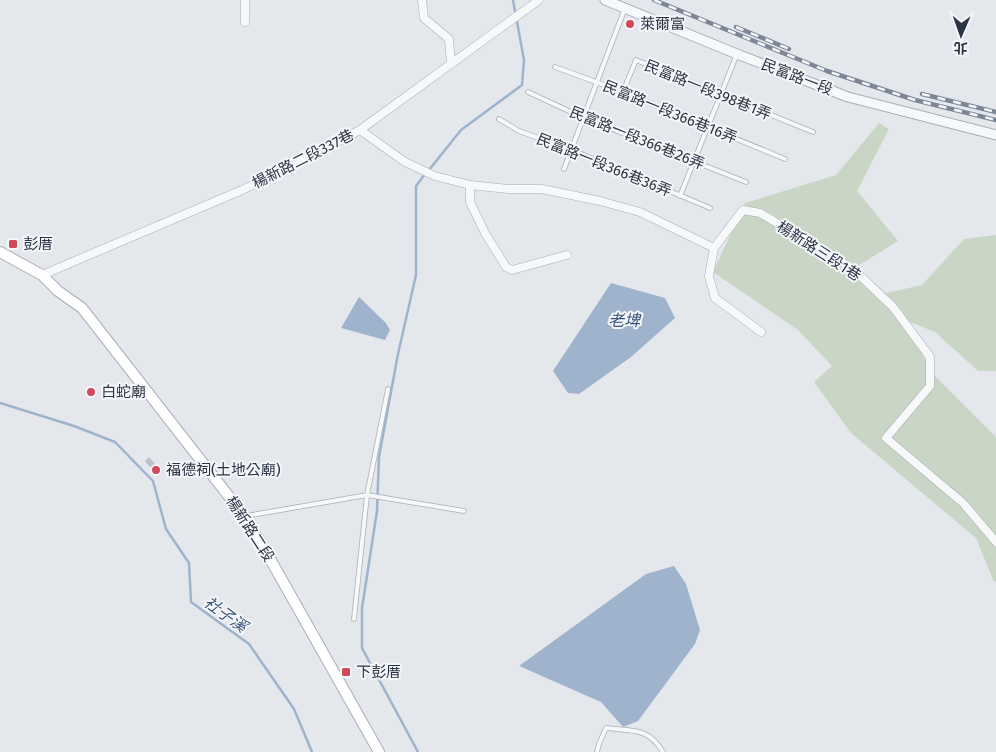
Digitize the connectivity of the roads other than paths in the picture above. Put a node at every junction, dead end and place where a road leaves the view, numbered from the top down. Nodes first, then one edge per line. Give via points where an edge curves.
1 (245, 0) edge
2 (422, 0) edge
3 (539, 0) edge
4 (605, 0) edge
5 (625, 8) junction
6 (245, 22) dead end
7 (737, 54) junction
8 (451, 64) junction
9 (554, 67) dead end
10 (597, 83) junction
11 (528, 92) dead end
12 (623, 92) junction
13 (720, 94) junction
14 (584, 118) junction
15 (499, 119) dead end
16 (707, 126) junction
17 (360, 130) junction
18 (812, 132) dead end
19 (996, 135) edge
20 (572, 150) junction
21 (785, 159) dead end
22 (693, 161) junction
23 (564, 169) dead end
24 (746, 182) dead end
25 (470, 185) junction
26 (680, 196) junction
27 (710, 208) dead end
28 (714, 248) junction
29 (0, 252) edge
30 (567, 255) dead end
31 (42, 276) junction
32 (761, 332) dead end
33 (388, 389) dead end
34 (367, 495) junction
35 (464, 511) dead end
36 (243, 516) junction
37 (996, 542) edge
38 (354, 619) dead end
39 (379, 752) edge
40 (597, 752) edge
41 (663, 752) edge

1 - 6 street
2 - 8 street via 424,18 449,39
3 - 8 street, 楊新路二段337巷
4 - 5 street, 民富路一段
5 - 7 street, 民富路一段
5 - 10 lane
7 - 13 lane
7 - 19 street, 民富路一段 via 864,102
8 - 17 street, 楊新路二段337巷
9 - 10 lane, 民富路一段366巷16弄
10 - 12 lane, 民富路一段366巷16弄
10 - 14 lane
11 - 14 lane, 民富路一段366巷26弄
12 - 13 lane, 民富路一段398巷1弄 via 636,60
12 - 16 lane, 民富路一段366巷16弄
13 - 16 lane
13 - 18 lane, 民富路一段398巷1弄
14 - 20 lane
14 - 22 lane, 民富路一段366巷26弄
15 - 20 lane, 民富路一段366巷36弄 via 519,131
16 - 21 lane, 民富路一段366巷16弄
16 - 22 lane
17 - 25 street via 405,162 435,176
17 - 31 street, 楊新路二段337巷 via 242,190
20 - 23 lane
20 - 26 lane, 民富路一段366巷36弄
22 - 24 lane, 民富路一段366巷26弄
22 - 26 lane
25 - 28 street via 542,189 600,201 640,212
25 - 30 street via 470,202 506,267 512,270
26 - 27 lane, 民富路一段366巷36弄
28 - 32 street via 709,276 715,298
28 - 37 street, 楊新路三段1巷 via 743,210 760,213 852,268 894,307 930,357 930,386 886,438 962,503
29 - 31 main road, 楊新路二段
31 - 36 main road, 楊新路二段 via 82,308
33 - 34 lane
34 - 35 lane
34 - 36 lane
34 - 38 lane
36 - 39 main road, 楊新路二段
40 - 41 lane via 606,728 644,733 654,739

